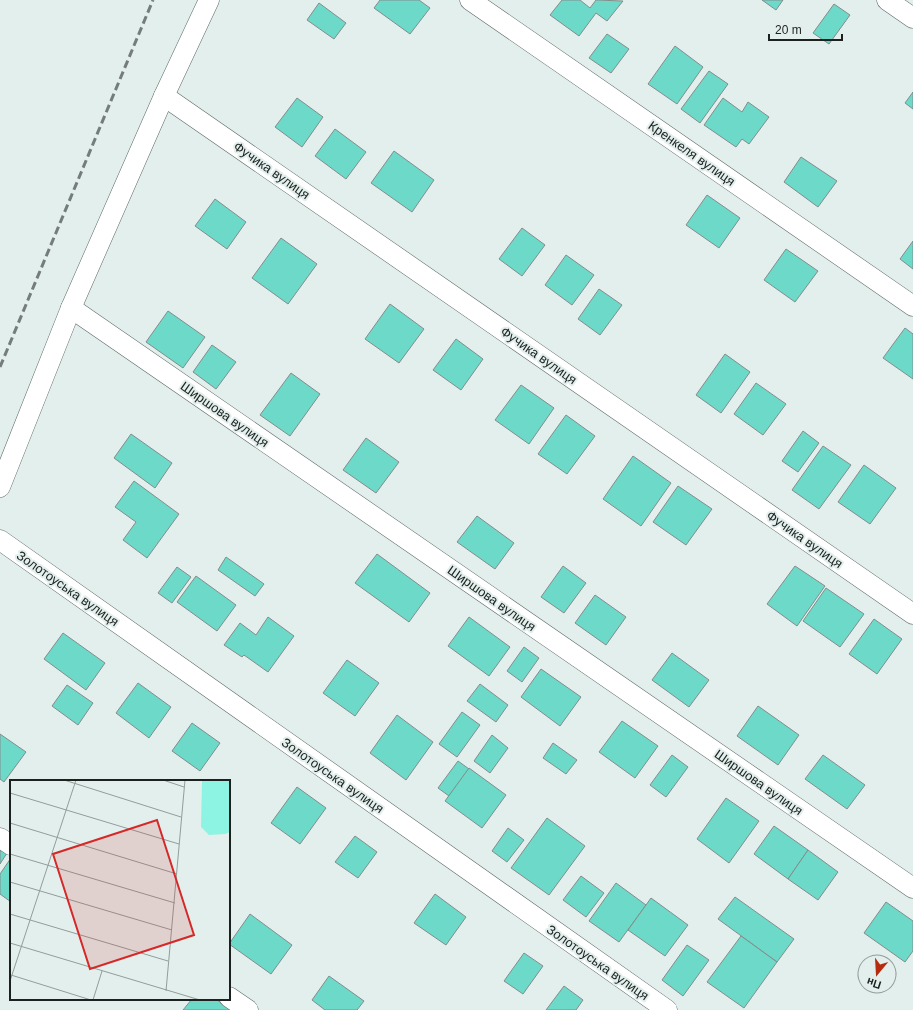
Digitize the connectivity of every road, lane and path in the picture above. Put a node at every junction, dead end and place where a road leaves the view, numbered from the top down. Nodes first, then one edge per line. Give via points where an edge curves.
1 (209, 0) edge
2 (470, 0) edge
3 (887, 0) edge
4 (913, 18) edge
5 (164, 96) junction
6 (913, 306) edge
7 (71, 308) junction
8 (0, 487) edge
9 (0, 540) edge
10 (913, 614) edge
11 (0, 838) edge
12 (10, 844) edge
13 (913, 888) edge
14 (230, 998) edge
15 (248, 1010) edge
16 (666, 1010) edge

1 - 5 street
2 - 6 street, Кренкеля вулиця
3 - 4 street
5 - 7 street
5 - 10 street, Фучика вулиця
7 - 8 street
7 - 13 street, Ширшова вулиця
9 - 16 street, Золотоуська вулиця
11 - 12 street
14 - 15 street

